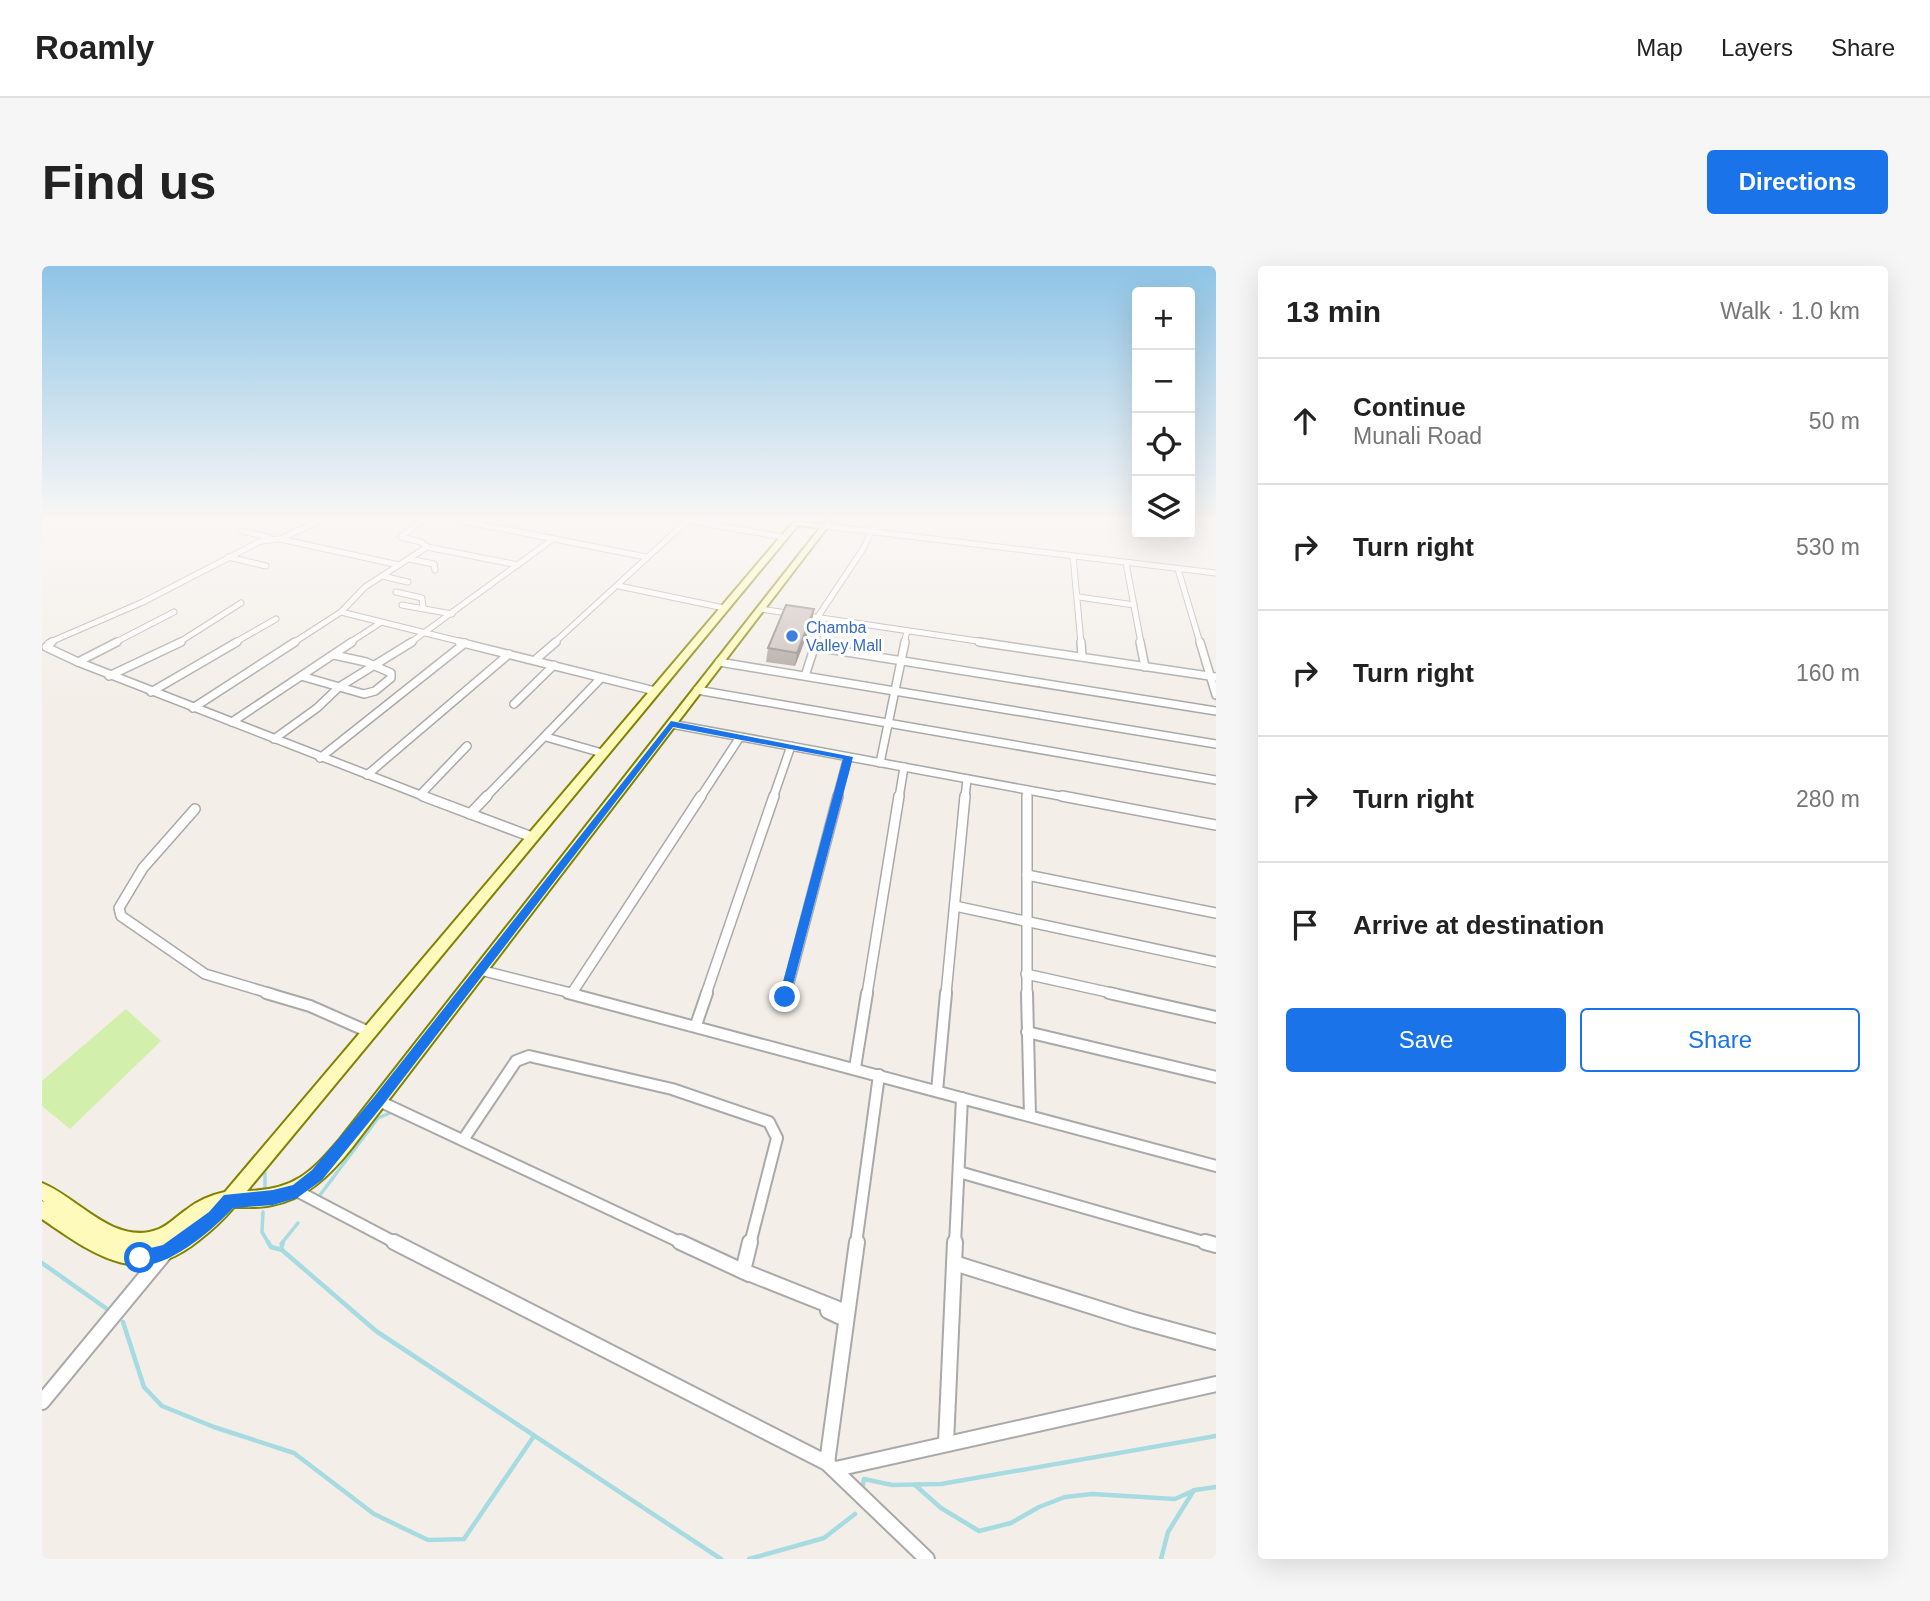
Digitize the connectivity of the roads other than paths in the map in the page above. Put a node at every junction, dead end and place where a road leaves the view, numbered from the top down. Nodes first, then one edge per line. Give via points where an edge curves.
1 (182, 581) edge
2 (374, 581) edge
3 (496, 581) edge
4 (624, 581) edge
5 (746, 581) edge
6 (782, 581) edge
7 (843, 581) edge
8 (1077, 581) edge
9 (1129, 581) edge
10 (1182, 581) edge
11 (620, 586) junction
12 (396, 593) dead end
13 (1079, 597) junction
14 (240, 603) dead end
15 (402, 605) dead end
16 (1134, 605) junction
17 (423, 608) junction
18 (724, 608) junction
19 (760, 610) junction
20 (174, 612) dead end
21 (341, 612) junction
22 (452, 614) junction
23 (276, 619) dead end
24 (820, 619) junction
25 (380, 622) junction
26 (907, 631) junction
27 (424, 633) junction
28 (465, 643) junction
29 (815, 647) junction
30 (334, 654) junction
31 (509, 654) junction
32 (1082, 656) junction
33 (534, 660) junction
34 (78, 662) junction
35 (719, 662) junction
36 (901, 662) junction
37 (374, 665) junction
38 (554, 665) junction
39 (1145, 667) junction
40 (108, 676) junction
41 (301, 676) junction
42 (805, 676) junction
43 (1213, 676) edge
44 (601, 678) junction
45 (339, 687) junction
46 (697, 690) junction
47 (654, 691) junction
48 (896, 691) junction
49 (151, 692) junction
50 (1216, 695) edge
51 (514, 704) dead end
52 (193, 708) junction
53 (1216, 711) edge
54 (232, 722) junction
55 (888, 723) junction
56 (671, 724) junction
57 (546, 737) junction
58 (740, 737) junction
59 (274, 739) junction
60 (1216, 744) edge
61 (467, 746) dead end
62 (791, 746) junction
63 (602, 753) junction
64 (848, 757) junction
65 (320, 758) junction
66 (880, 763) junction
67 (904, 767) junction
68 (367, 775) junction
69 (967, 779) junction
70 (1216, 780) edge
71 (1027, 790) junction
72 (420, 795) junction
73 (195, 809) dead end
74 (470, 814) junction
75 (1216, 825) edge
76 (532, 837) junction
77 (1027, 875) junction
78 (955, 906) junction
79 (1216, 913) edge
80 (1027, 922) junction
81 (1216, 962) edge
82 (480, 970) junction
83 (1026, 974) junction
84 (572, 993) junction
85 (785, 997) dead end
86 (1216, 1017) edge
87 (696, 1025) junction
88 (369, 1032) junction
89 (1027, 1032) junction
90 (855, 1068) junction
91 (879, 1074) junction
92 (1216, 1077) edge
93 (937, 1091) junction
94 (962, 1098) junction
95 (379, 1101) junction
96 (1030, 1116) junction
97 (463, 1140) junction
98 (1216, 1166) edge
99 (959, 1172) junction
100 (42, 1191) edge
101 (297, 1191) junction
102 (230, 1200) junction
103 (42, 1209) edge
104 (1216, 1245) edge
105 (166, 1252) junction
106 (954, 1263) junction
107 (743, 1271) junction
108 (846, 1315) junction
109 (1216, 1342) edge
110 (1216, 1384) edge
111 (42, 1402) edge
112 (946, 1443) junction
113 (832, 1466) junction
114 (927, 1559) edge

1 - 34 street via 47,644 52,652
2 - 21 street
3 - 22 street
4 - 11 street
5 - 18 main road
6 - 19 main road
7 - 24 street
8 - 13 street
9 - 16 street
10 - 43 street
11 - 18 street
11 - 33 street
12 - 17 street via 422,598
13 - 16 street
13 - 32 street
14 - 40 street via 174,646
15 - 17 street
16 - 39 street
17 - 22 street
18 - 47 main road
19 - 24 street
19 - 35 main road
20 - 34 street
21 - 25 street
21 - 52 street
22 - 27 street
23 - 49 street
24 - 26 street
24 - 29 street
25 - 27 street
25 - 30 street
26 - 32 street
26 - 36 street
27 - 28 street
27 - 37 street
28 - 31 street
28 - 65 street
29 - 36 street
29 - 42 street
30 - 37 street
30 - 41 street
31 - 33 street
31 - 68 street
32 - 39 street
33 - 38 street
34 - 40 street
35 - 42 street
35 - 46 main road
36 - 48 street
36 - 53 street
37 - 45 street
37 - 45 street via 392,676 374,691 364,694
38 - 44 street
38 - 51 street
39 - 43 street
40 - 49 street
41 - 45 street
41 - 54 street
42 - 48 street
43 - 50 street
44 - 47 street
44 - 57 street
45 - 59 street
46 - 55 street
46 - 56 main road
47 - 63 main road
48 - 55 street
48 - 60 street
49 - 52 street
52 - 54 street
54 - 59 street
55 - 66 street
55 - 70 street
56 - 58 street
56 - 82 main road
57 - 63 street
57 - 74 street
58 - 62 street
58 - 84 street
59 - 65 street
61 - 72 street
62 - 64 street
62 - 87 street
63 - 76 main road
64 - 66 street
64 - 85 street
65 - 68 street
66 - 67 street
67 - 69 street
67 - 90 street
68 - 72 street
69 - 71 street
69 - 78 street
71 - 75 street
71 - 77 street
72 - 74 street
73 - 88 street via 128,889 119,908 121,916 205,974 310,1006
74 - 76 street
76 - 88 main road
77 - 79 street
77 - 80 street
78 - 80 street
78 - 93 street
80 - 81 street
80 - 83 street
82 - 84 street
82 - 95 main road
83 - 86 street
83 - 89 street
84 - 87 street
87 - 90 street
88 - 102 main road
89 - 92 street
89 - 96 street
90 - 91 street
91 - 93 street
91 - 108 street
93 - 94 street
94 - 96 street
94 - 99 street
95 - 97 street
95 - 101 main road via 317,1175
96 - 98 street
97 - 107 street
97 - 107 street via 516,1061 529,1056 672,1089 769,1122 777,1139
99 - 104 street
99 - 106 street
100 - 102 main road via 111,1234 144,1240 162,1238 210,1204
101 - 102 main road via 273,1198
101 - 113 street
102 - 105 main road via 215,1217
103 - 105 main road via 122,1256 140,1258
105 - 111 street
106 - 109 street
106 - 112 street
107 - 108 street
108 - 113 street
110 - 112 street
112 - 113 street
113 - 114 street

